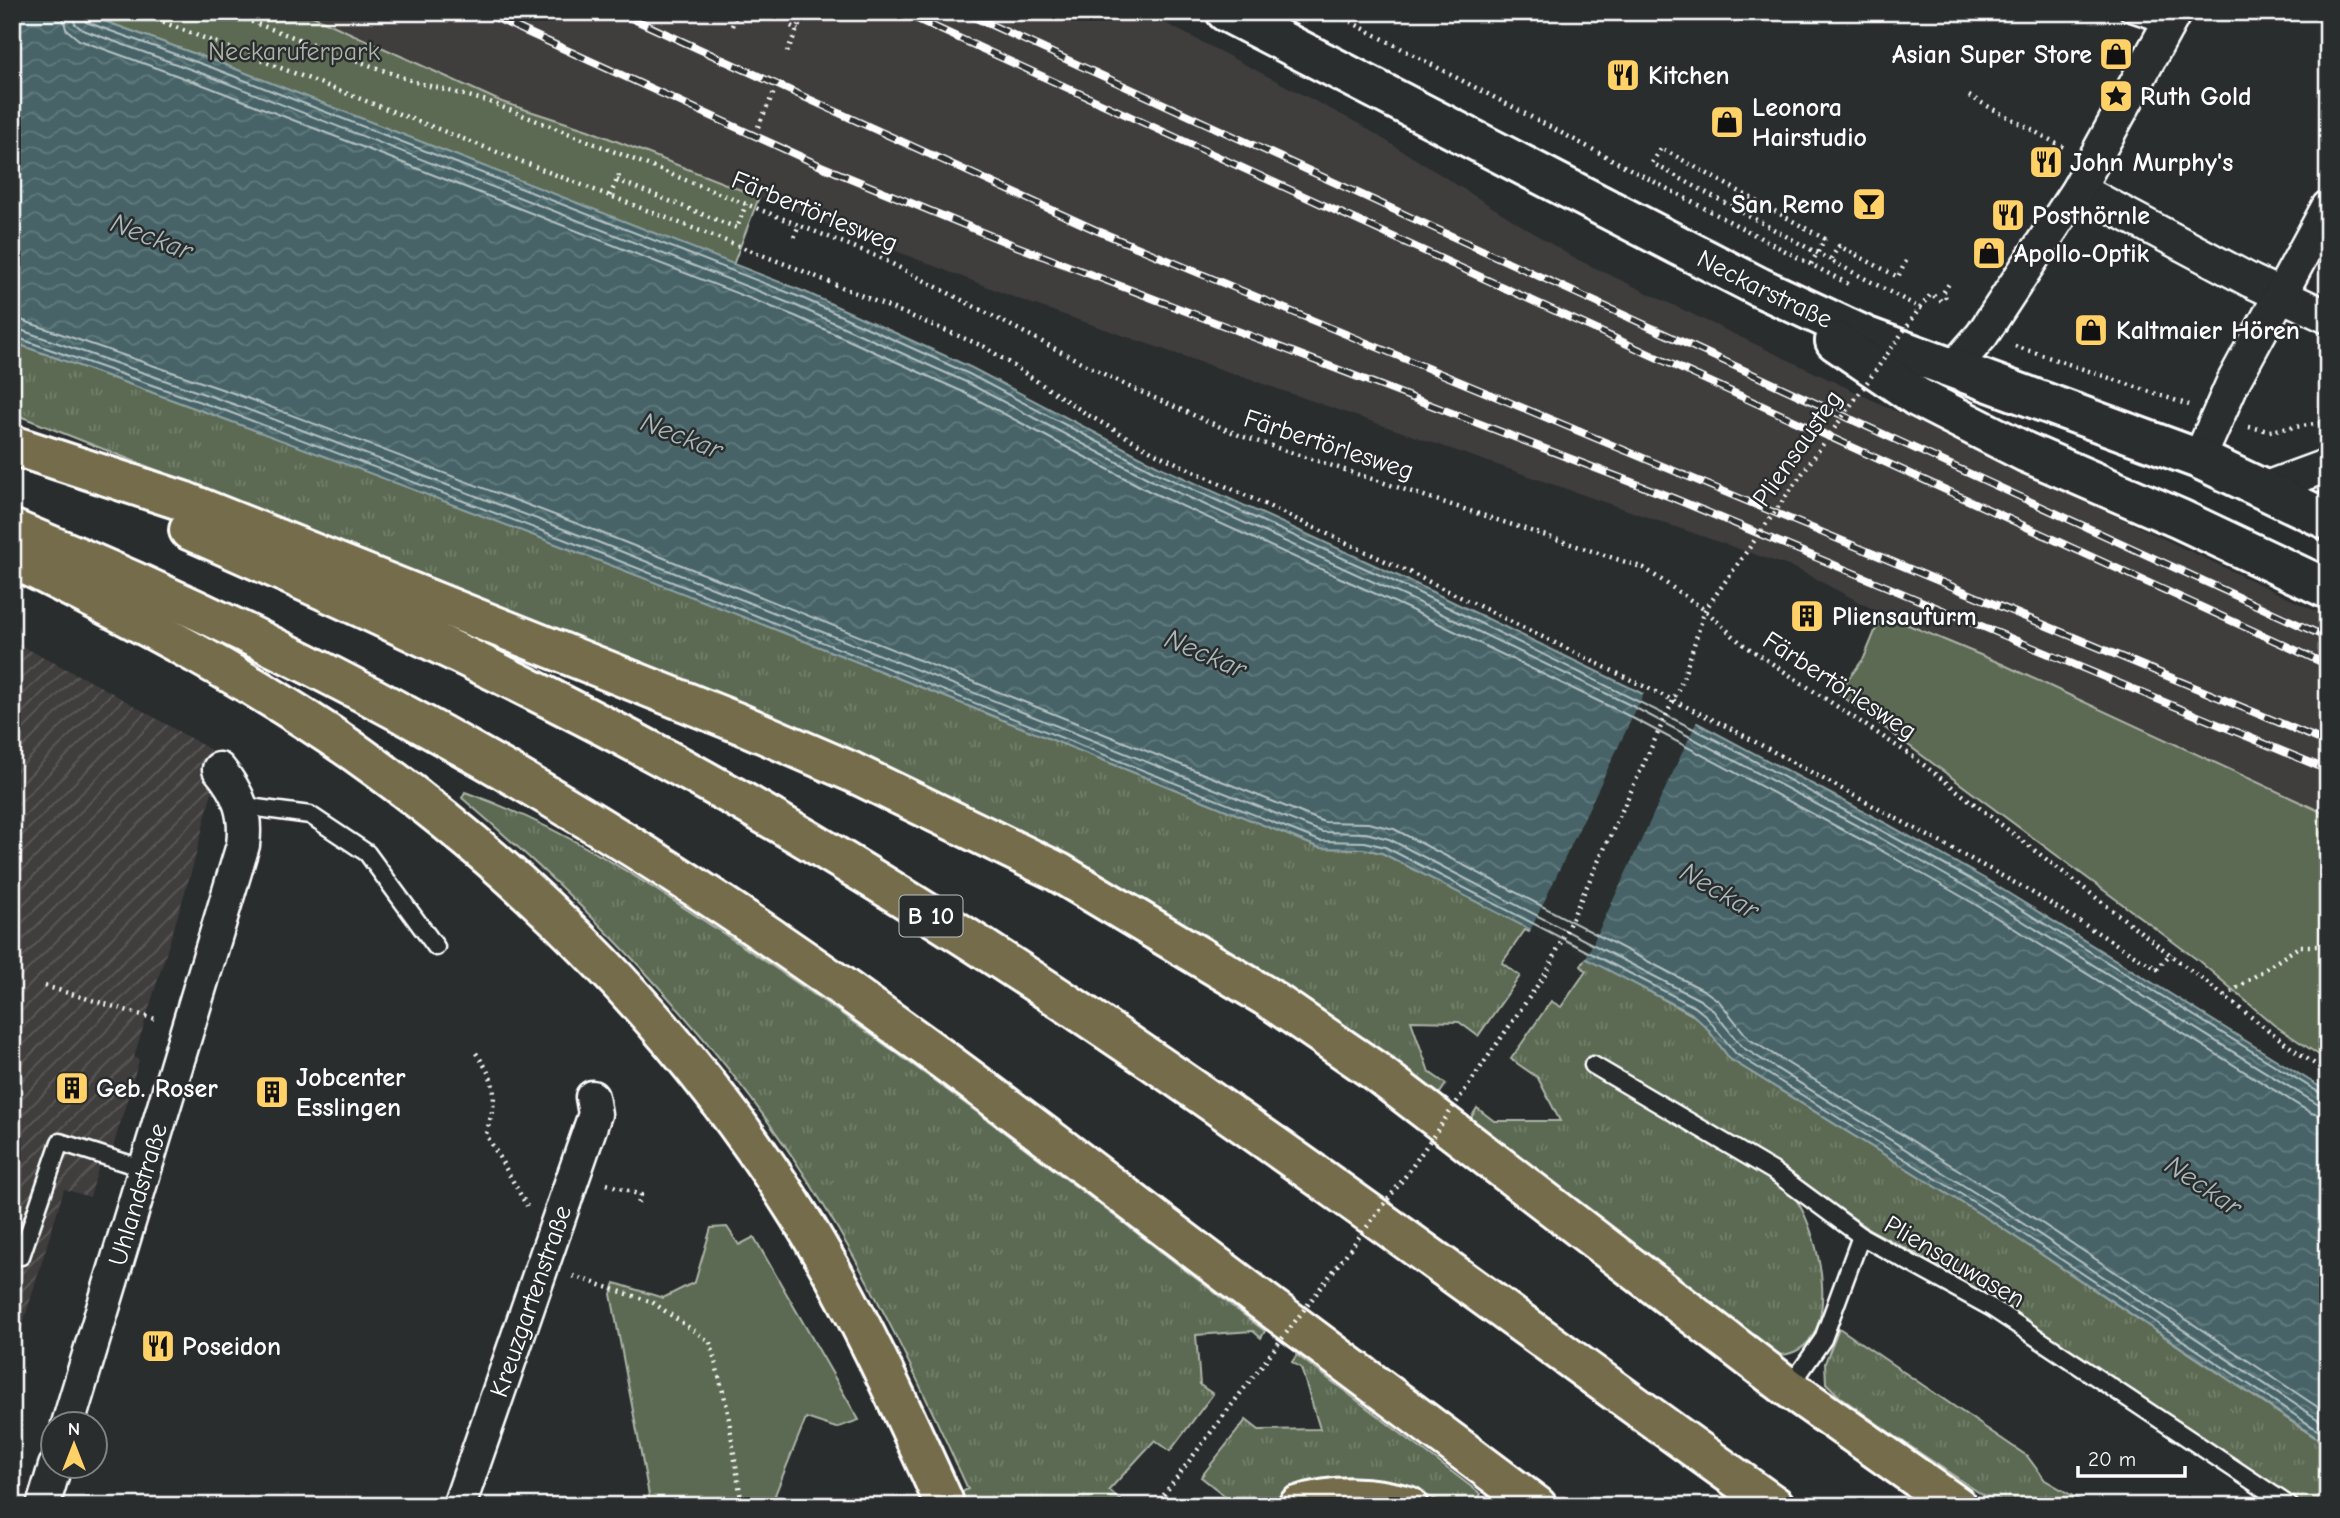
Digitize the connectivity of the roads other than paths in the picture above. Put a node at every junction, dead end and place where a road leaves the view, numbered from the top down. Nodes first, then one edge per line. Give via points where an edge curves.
1 (1226, 12) edge
2 (2128, 12) edge
3 (2172, 19) edge
4 (2086, 176) junction
5 (2328, 207) edge
6 (1759, 287) junction
7 (2282, 294) junction
8 (2328, 317) edge
9 (1952, 369) junction
10 (12, 445) edge
11 (12, 455) edge
12 (2199, 459) junction
13 (2328, 465) edge
14 (2263, 489) junction
15 (2328, 520) edge
16 (12, 529) edge
17 (12, 558) edge
18 (2321, 586) edge
19 (219, 769) dead end
20 (242, 806) junction
21 (436, 947) dead end
22 (1593, 1065) dead end
23 (592, 1097) dead end
24 (145, 1169) junction
25 (1861, 1236) junction
26 (12, 1254) edge
27 (1789, 1388) junction
28 (72, 1410) edge
29 (51, 1480) edge
30 (943, 1500) dead end
31 (43, 1506) edge
32 (459, 1506) edge
33 (1298, 1506) edge
34 (1408, 1506) edge
35 (1537, 1506) edge
36 (1775, 1506) edge
37 (1956, 1506) edge
38 (2290, 1506) edge

1 - 6 main road, Neckarstraße
2 - 3 lane
3 - 4 street
4 - 7 street via 2251,281
4 - 9 street via 1990,322
5 - 7 street
6 - 9 main road, Neckarstraße via 1867,337
6 - 18 main road via 1917,397 2025,452
7 - 8 street
7 - 12 street
9 - 12 main road, Neckarstraße
10 - 27 highway via 183,500 741,724 1058,872 1267,997 1376,1071
11 - 36 highway, B 10 via 400,626 607,728 811,843 1108,1031
12 - 14 main road, Neckarstraße
13 - 14 street
14 - 15 main road, Neckarstraße
16 - 35 highway via 173,600 371,698 581,815 679,876 1017,1114
17 - 30 highway via 218,667 355,752 452,825 589,950 696,1072 797,1212 857,1317
19 - 20 street, Uhlandstraße
20 - 21 lane via 310,815 367,853
20 - 24 street, Uhlandstraße via 243,845
22 - 25 lane, Pliensauwasen via 1773,1171
23 - 32 street, Kreuzgartenstraße via 595,1114
24 - 26 lane via 60,1142 21,1256
24 - 28 street, Uhlandstraße
25 - 27 lane via 1823,1339
25 - 38 lane, Pliensauwasen via 1992,1308
27 - 37 highway
29 - 31 street
33 - 34 highway via 1352,1497

